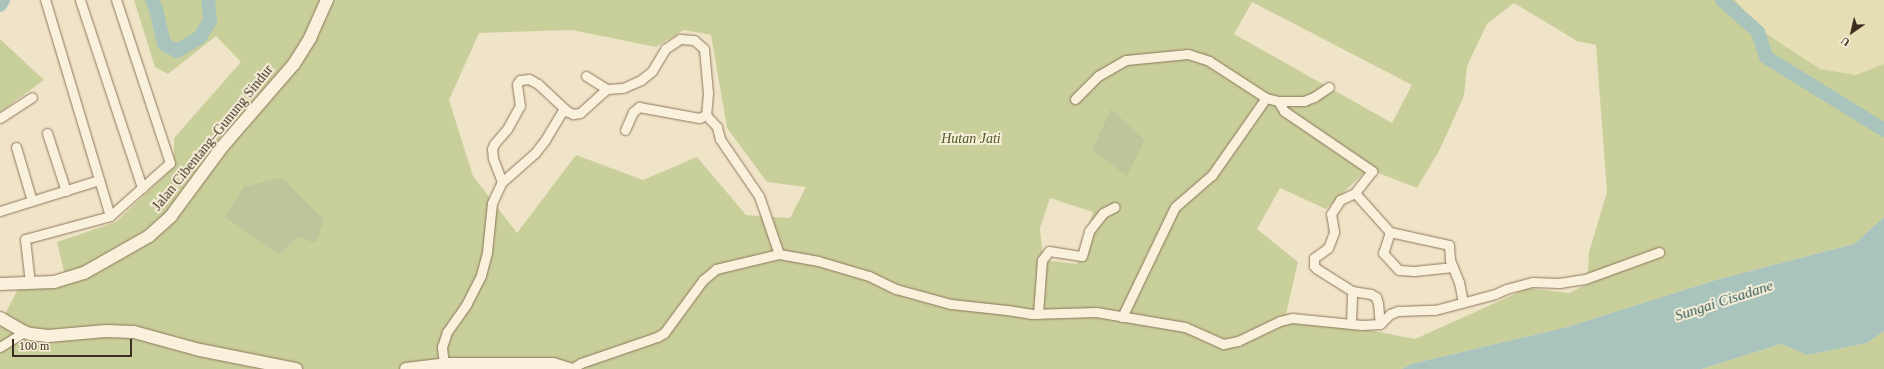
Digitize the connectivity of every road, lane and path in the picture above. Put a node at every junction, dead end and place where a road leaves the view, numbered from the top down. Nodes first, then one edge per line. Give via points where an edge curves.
1 (45, 0) edge
2 (80, 0) edge
3 (116, 0) edge
4 (327, 0) edge
5 (586, 76) dead end
6 (1329, 87) dead end
7 (607, 89) junction
8 (32, 97) dead end
9 (1266, 98) junction
10 (1075, 100) dead end
11 (1278, 101) junction
12 (566, 111) junction
13 (706, 114) junction
14 (0, 118) edge
15 (624, 130) dead end
16 (47, 133) dead end
17 (16, 147) dead end
18 (99, 180) junction
19 (502, 182) junction
20 (142, 188) junction
21 (66, 190) junction
22 (1355, 193) junction
23 (32, 201) junction
24 (1115, 207) dead end
25 (0, 210) edge
26 (110, 216) junction
27 (1390, 232) junction
28 (1659, 252) dead end
29 (779, 254) junction
30 (1453, 267) junction
31 (30, 283) junction
32 (0, 284) edge
33 (1352, 291) junction
34 (1463, 303) junction
35 (1038, 314) junction
36 (1122, 317) junction
37 (0, 318) edge
38 (1351, 324) junction
39 (1380, 324) junction
40 (24, 332) junction
41 (0, 347) edge
42 (444, 364) junction
43 (296, 369) edge
44 (406, 369) edge
45 (570, 369) edge

1 - 18 street
2 - 20 street
3 - 20 street via 170,163
4 - 31 main road, Jalan Cibentang–Gunung Sindur via 310,38 294,64 222,147 171,216 149,236 84,273 54,282
5 - 7 street
6 - 11 street via 1304,101
7 - 12 street via 580,113
7 - 13 street via 623,88 641,80 652,71 665,49 680,39 694,40 704,49 708,93
8 - 14 street
9 - 10 street via 1209,61 1188,54 1126,60 1098,76
9 - 11 street
9 - 36 street via 1212,175 1175,207
11 - 22 street via 1284,111 1372,171
12 - 19 street via 562,112 535,152
12 - 19 street via 538,84 529,79 520,80 517,84 520,106 492,149
13 - 15 street via 699,118 639,107 633,112
13 - 29 street via 717,127 720,140 760,196
16 - 21 street
17 - 23 street
18 - 21 street
18 - 26 street
19 - 42 street via 492,203 487,252 481,276 447,332 442,347
20 - 26 street
21 - 23 street
22 - 27 street
22 - 33 street via 1340,200 1331,214 1334,232 1328,248 1314,258 1314,266 1317,269
23 - 25 street
24 - 35 street via 1103,213 1089,231 1082,256 1049,251 1042,260
26 - 31 street via 25,239
27 - 30 street via 1449,245
27 - 30 street via 1383,253 1399,270
28 - 34 street via 1585,279 1559,283 1532,282
29 - 35 street via 818,261 869,276 896,290 951,304
29 - 45 street via 716,270 703,280 664,333
30 - 34 street
31 - 32 main road, Jalan Cibentang–Gunung Sindur
33 - 38 street
33 - 39 street via 1376,297
34 - 39 street via 1435,310 1398,311 1390,314
35 - 36 street via 1096,312
36 - 38 street via 1185,327 1223,344 1238,341 1292,318
37 - 40 main road
38 - 39 street
40 - 41 street
40 - 43 main road via 48,336 106,331 134,332 200,350
42 - 44 main road
42 - 45 main road via 553,364

